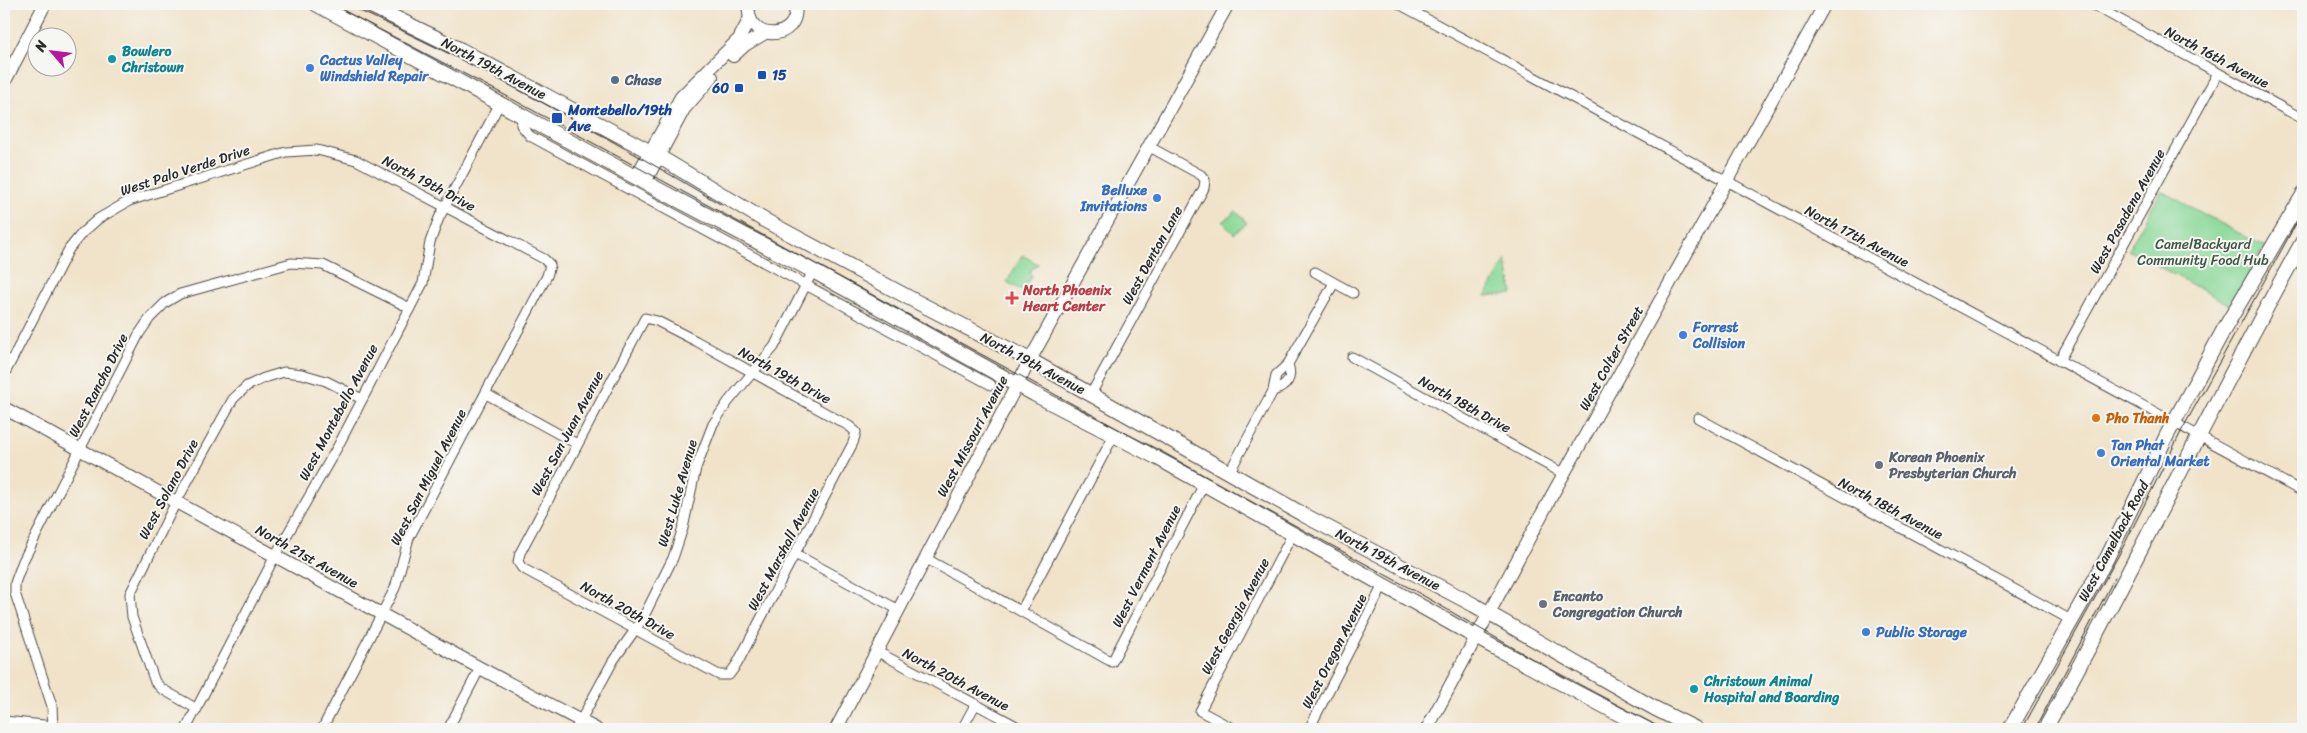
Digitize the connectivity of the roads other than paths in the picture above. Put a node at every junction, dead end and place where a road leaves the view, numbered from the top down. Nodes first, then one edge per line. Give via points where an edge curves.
1 (45, 4) edge
2 (316, 4) edge
3 (367, 4) edge
4 (749, 4) edge
5 (795, 4) edge
6 (1228, 4) edge
7 (1399, 4) edge
8 (1825, 4) edge
9 (2091, 4) edge
10 (750, 18) junction
11 (765, 33) junction
12 (2218, 73) junction
13 (4, 83) edge
14 (500, 102) junction
15 (524, 116) junction
16 (2303, 119) edge
17 (1148, 146) junction
18 (286, 152) joint
19 (654, 154) junction
20 (640, 179) junction
21 (1727, 181) junction
22 (2303, 195) edge
23 (445, 207) junction
24 (2303, 241) edge
25 (550, 265) joint
26 (813, 271) junction
27 (1315, 272) dead end
28 (1334, 283) junction
29 (806, 286) junction
30 (1353, 293) dead end
31 (410, 308) junction
32 (645, 318) joint
33 (1352, 358) dead end
34 (1030, 360) junction
35 (2060, 361) junction
36 (1288, 364) junction
37 (753, 373) junction
38 (4, 375) edge
39 (991, 385) dead end
40 (1017, 385) junction
41 (1273, 391) junction
42 (486, 394) junction
43 (1091, 394) junction
44 (362, 400) junction
45 (4, 408) edge
46 (1698, 418) dead end
47 (2173, 422) junction
48 (856, 432) joint
49 (1114, 435) junction
50 (2199, 436) junction
51 (577, 444) junction
52 (81, 450) junction
53 (1228, 473) junction
54 (1564, 474) junction
55 (1204, 484) junction
56 (2303, 492) edge
57 (176, 502) junction
58 (1293, 533) junction
59 (795, 554) junction
60 (275, 556) junction
61 (925, 558) junction
62 (518, 562) joint
63 (1383, 586) junction
64 (899, 610) junction
65 (1021, 611) junction
66 (381, 613) junction
67 (1488, 613) junction
68 (2071, 620) junction
69 (635, 630) junction
70 (1475, 637) junction
71 (878, 652) junction
72 (480, 668) junction
73 (729, 675) joint
74 (975, 705) junction
75 (197, 709) junction
76 (4, 721) edge
77 (579, 725) edge
78 (54, 728) edge
79 (186, 729) edge
80 (322, 729) edge
81 (448, 729) edge
82 (596, 729) edge
83 (836, 729) edge
84 (962, 729) edge
85 (1022, 729) edge
86 (1234, 729) edge
87 (1309, 729) edge
88 (1427, 729) edge
89 (1647, 729) edge
90 (1696, 729) edge
91 (2010, 729) edge
92 (2045, 729) edge

1 - 13 street
2 - 14 main road, North 19th Avenue
3 - 19 main road, North 19th Avenue via 462,50
4 - 10 street
5 - 11 street via 795,16 787,28 777,33
6 - 17 street, West Missouri Avenue
7 - 21 street, North 17th Avenue
8 - 21 street, West Colter Street
9 - 12 street, North 16th Avenue
10 - 11 street
10 - 19 street via 739,39 681,97
11 - 19 street via 745,45 691,100
12 - 16 street, North 16th Avenue
12 - 35 street, West Pasadena Avenue
14 - 15 main road, North 19th Avenue
14 - 23 street, West Montebello Avenue
15 - 20 main road, North 19th Avenue
15 - 29 street, North 19th Avenue via 521,125 530,136
17 - 34 street, West Missouri Avenue
17 - 43 street, West Denton Lane via 1201,175 1205,180 1204,188
18 - 23 street, North 19th Drive via 317,150 356,160
18 - 38 street, West Palo Verde Drive via 129,201 98,219 70,249
19 - 20 street
19 - 34 main road, North 19th Avenue via 812,246
20 - 26 main road, North 19th Avenue
21 - 35 street, North 17th Avenue
21 - 54 street, West Colter Street
22 - 47 main road, West Camelback Road
23 - 25 street, North 19th Drive
23 - 31 street, West Montebello Avenue via 430,242 423,283
24 - 50 main road, West Camelback Road
25 - 42 street, West San Miguel Avenue
26 - 29 street, West Luke Avenue
26 - 40 main road, North 19th Avenue
27 - 28 street
28 - 30 street
28 - 36 street
29 - 37 street, West Luke Avenue via 774,347
29 - 39 street, North 19th Avenue
31 - 44 street, West Montebello Avenue
31 - 52 street, West Rancho Drive via 337,271 307,263 291,263 180,294 165,302 139,334
32 - 37 street, North 19th Drive
32 - 51 street, West San Juan Avenue
33 - 54 street, North 18th Drive
34 - 40 street, West Missouri Avenue
34 - 43 main road, North 19th Avenue
35 - 47 street, North 17th Avenue
36 - 41 street via 1276,375
36 - 41 street via 1289,380
37 - 48 street, North 19th Drive
37 - 69 street, West Luke Avenue via 728,402 705,440 673,558
40 - 49 main road, North 19th Avenue
40 - 61 street, West Missouri Avenue
41 - 53 street
42 - 51 street
42 - 66 street, West San Miguel Avenue via 410,538 395,588
43 - 53 main road, North 19th Avenue
44 - 57 street, West Solano Drive via 326,381 302,374 284,372 247,386 233,399 221,418
44 - 60 street, West Montebello Avenue
45 - 52 street, North 21st Avenue
46 - 68 street, North 18th Avenue
47 - 50 street, North 17th Avenue
47 - 68 main road, West Camelback Road via 2106,558
48 - 59 street, West Marshall Avenue
49 - 55 main road, North 19th Avenue
49 - 65 street
50 - 56 street, North 17th Avenue
50 - 92 main road, West Camelback Road
51 - 62 street, West San Juan Avenue
52 - 57 street, North 21st Avenue
52 - 78 street, West Rancho Drive via 23,561 15,583 17,603 52,706
53 - 67 main road, North 19th Avenue
54 - 67 street, West Colter Street
55 - 58 main road, North 19th Avenue
55 - 65 street, West Vermont Avenue via 1112,662
57 - 60 street, North 21st Avenue
57 - 75 street, West Solano Drive via 130,594 132,616 154,682
58 - 63 main road, North 19th Avenue
58 - 86 street, West Georgia Avenue via 1200,711
59 - 64 street
59 - 73 street, West Marshall Avenue
60 - 66 street, North 21st Avenue
60 - 75 street, West Montebello Avenue
61 - 64 street, West Missouri Avenue
61 - 65 street
62 - 69 street, North 20th Drive via 522,568
63 - 70 main road, North 19th Avenue
63 - 87 street, West Oregon Avenue
64 - 71 street, West Missouri Avenue
66 - 72 street, North 21st Avenue
66 - 80 street, West San Miguel Avenue
67 - 70 street, West Colter Street
67 - 90 main road, North 19th Avenue
68 - 91 main road, West Camelback Road
69 - 73 street, North 20th Drive via 719,675
69 - 77 street, West Luke Avenue via 613,662
70 - 88 street, West Colter Street
70 - 89 main road, North 19th Avenue
71 - 74 street, North 20th Avenue
71 - 83 street, West Missouri Avenue
72 - 77 street, North 21st Avenue
72 - 81 street
74 - 84 street
74 - 85 street, North 20th Avenue
75 - 79 street, West Montebello Avenue
76 - 78 street
77 - 82 street, North 21st Avenue

